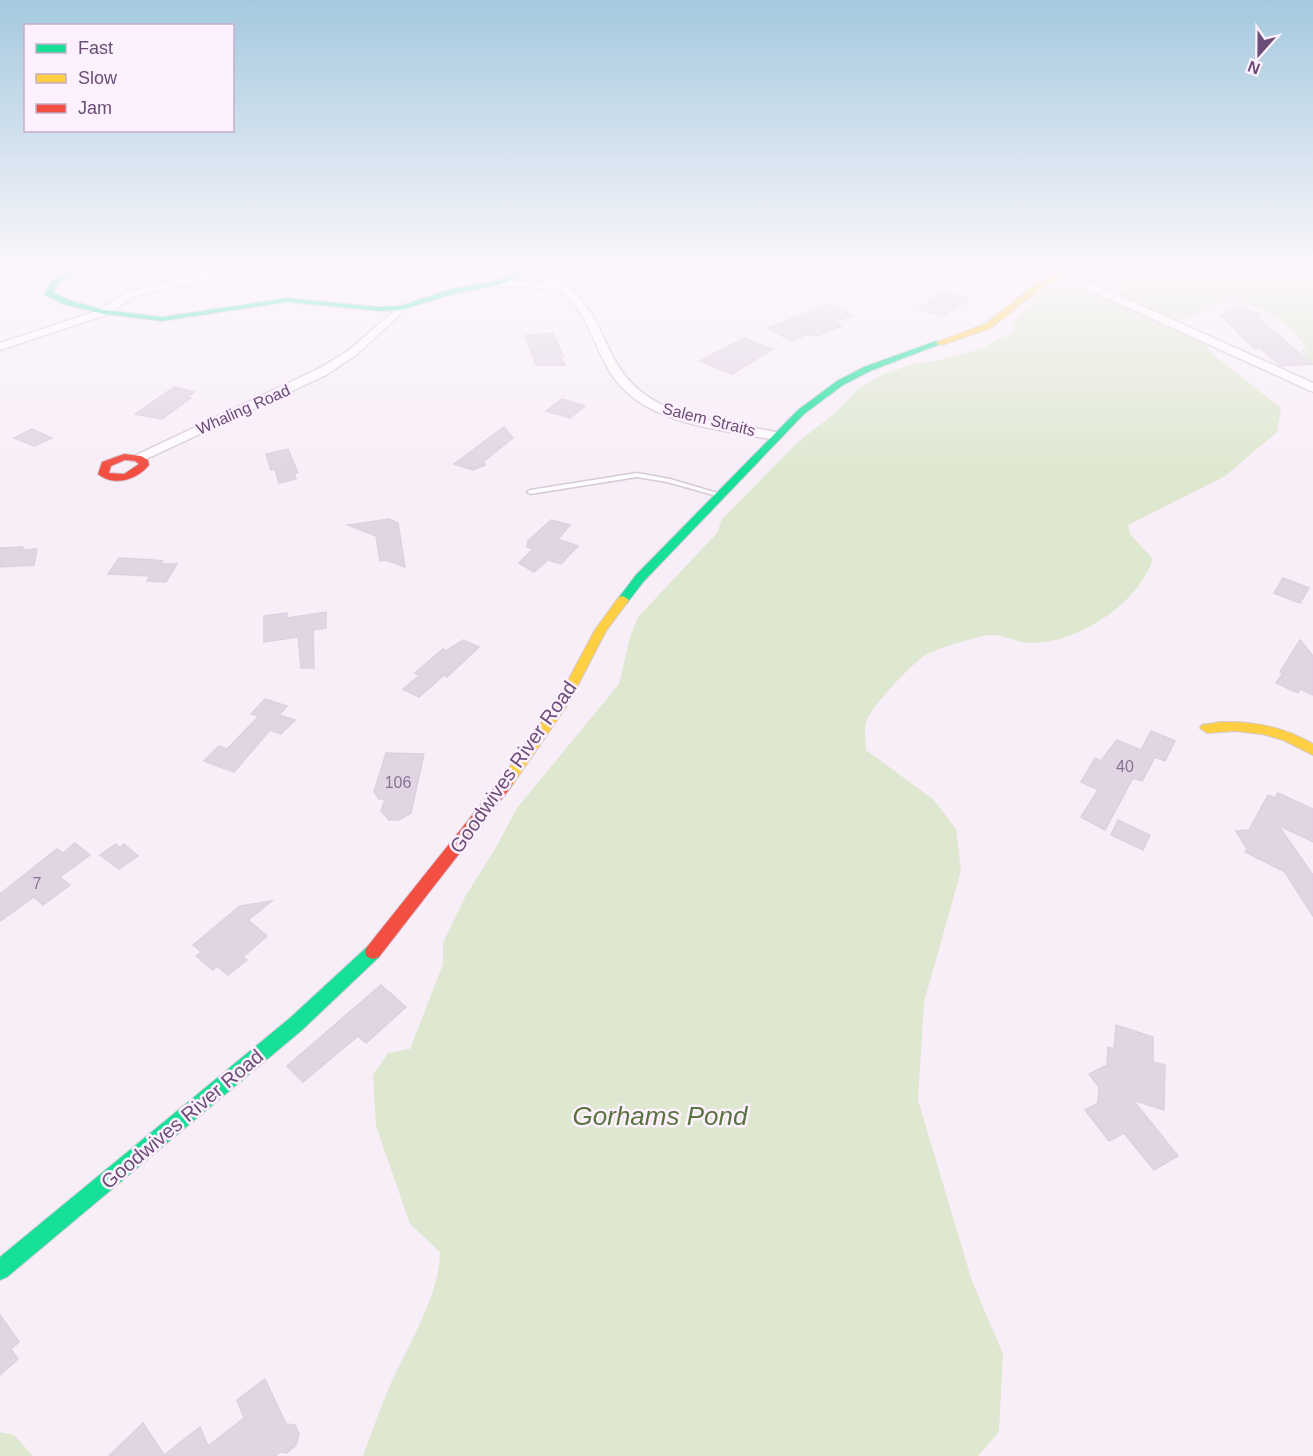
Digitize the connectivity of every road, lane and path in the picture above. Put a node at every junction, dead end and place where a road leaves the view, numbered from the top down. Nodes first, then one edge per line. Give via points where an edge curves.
1 (39, 334) edge
2 (373, 334) edge
3 (596, 334) edge
4 (966, 334) edge
5 (1198, 334) edge
6 (0, 347) edge
7 (1313, 388) edge
8 (775, 436) junction
9 (137, 458) dead end
10 (530, 492) dead end
11 (717, 494) junction
12 (1207, 728) dead end
13 (1313, 750) edge
14 (0, 1270) edge

1 - 6 street
2 - 9 street, Whaling Road via 322,372
3 - 8 street, Salem Straits via 608,361 641,399 671,413
4 - 8 street, Goodwives River Road via 840,382
5 - 7 street
8 - 11 street, Goodwives River Road
10 - 11 lane via 637,475
11 - 14 street, Goodwives River Road via 616,609 543,731 389,935 296,1024
12 - 13 street via 1247,724

